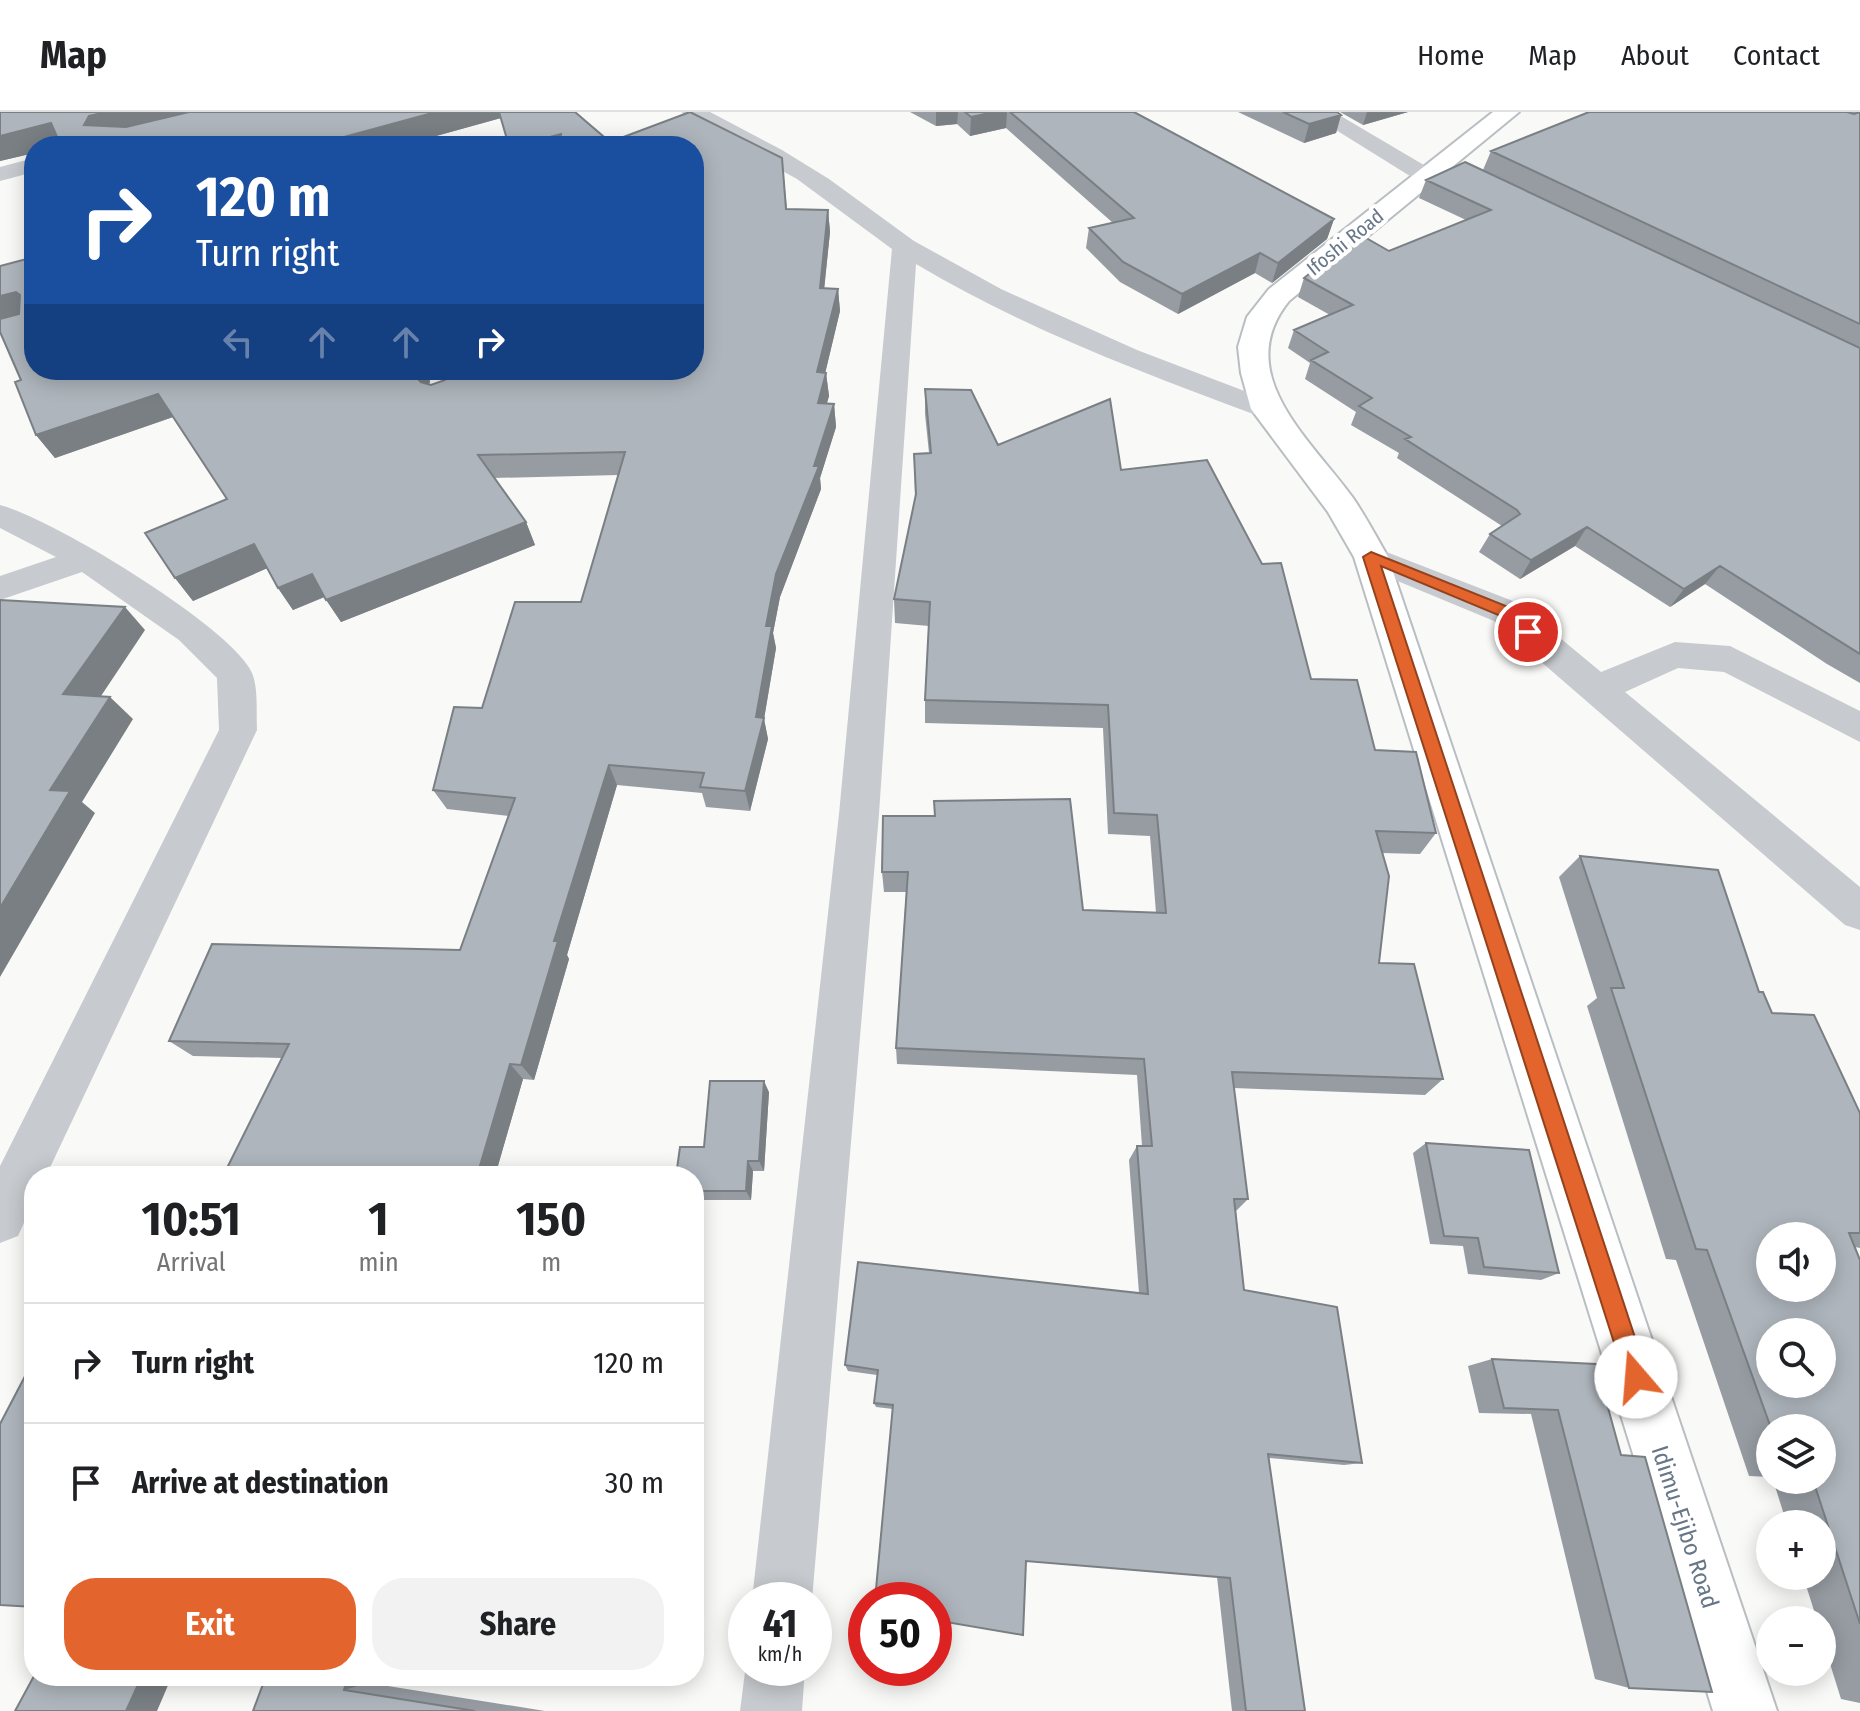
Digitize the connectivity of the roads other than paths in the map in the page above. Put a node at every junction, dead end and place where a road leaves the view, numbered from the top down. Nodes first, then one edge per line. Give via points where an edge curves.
1 (1318, 112) edge
2 (1507, 112) edge
3 (691, 119) edge
4 (24, 168) edge
5 (1436, 169) junction
6 (0, 174) edge
7 (1474, 176) edge
8 (905, 246) junction
9 (1266, 409) junction
10 (0, 515) edge
11 (1371, 557) junction
12 (86, 559) junction
13 (0, 588) edge
14 (1596, 689) junction
15 (1860, 728) edge
16 (1860, 912) edge
17 (25, 1166) edge
18 (24, 1169) edge
19 (0, 1218) edge
20 (784, 1582) edge
21 (773, 1686) edge
22 (771, 1711) edge
23 (1745, 1711) edge

1 - 5 street
2 - 5 main road, Ifoshi Road
3 - 8 street via 765,148
4 - 6 street
5 - 7 street
5 - 9 main road, Ifoshi Road via 1279,295 1261,317 1253,347
8 - 9 street via 1093,344
8 - 20 street via 858,830
9 - 11 main road, Idimu-Ejibo Road via 1342,507
10 - 12 street
11 - 14 street via 1506,612
11 - 23 main road, Idimu-Ejibo Road
12 - 13 street
12 - 17 street via 191,631 235,674 238,730
14 - 15 street via 1675,655 1730,659
14 - 16 street
18 - 19 street
21 - 22 street

